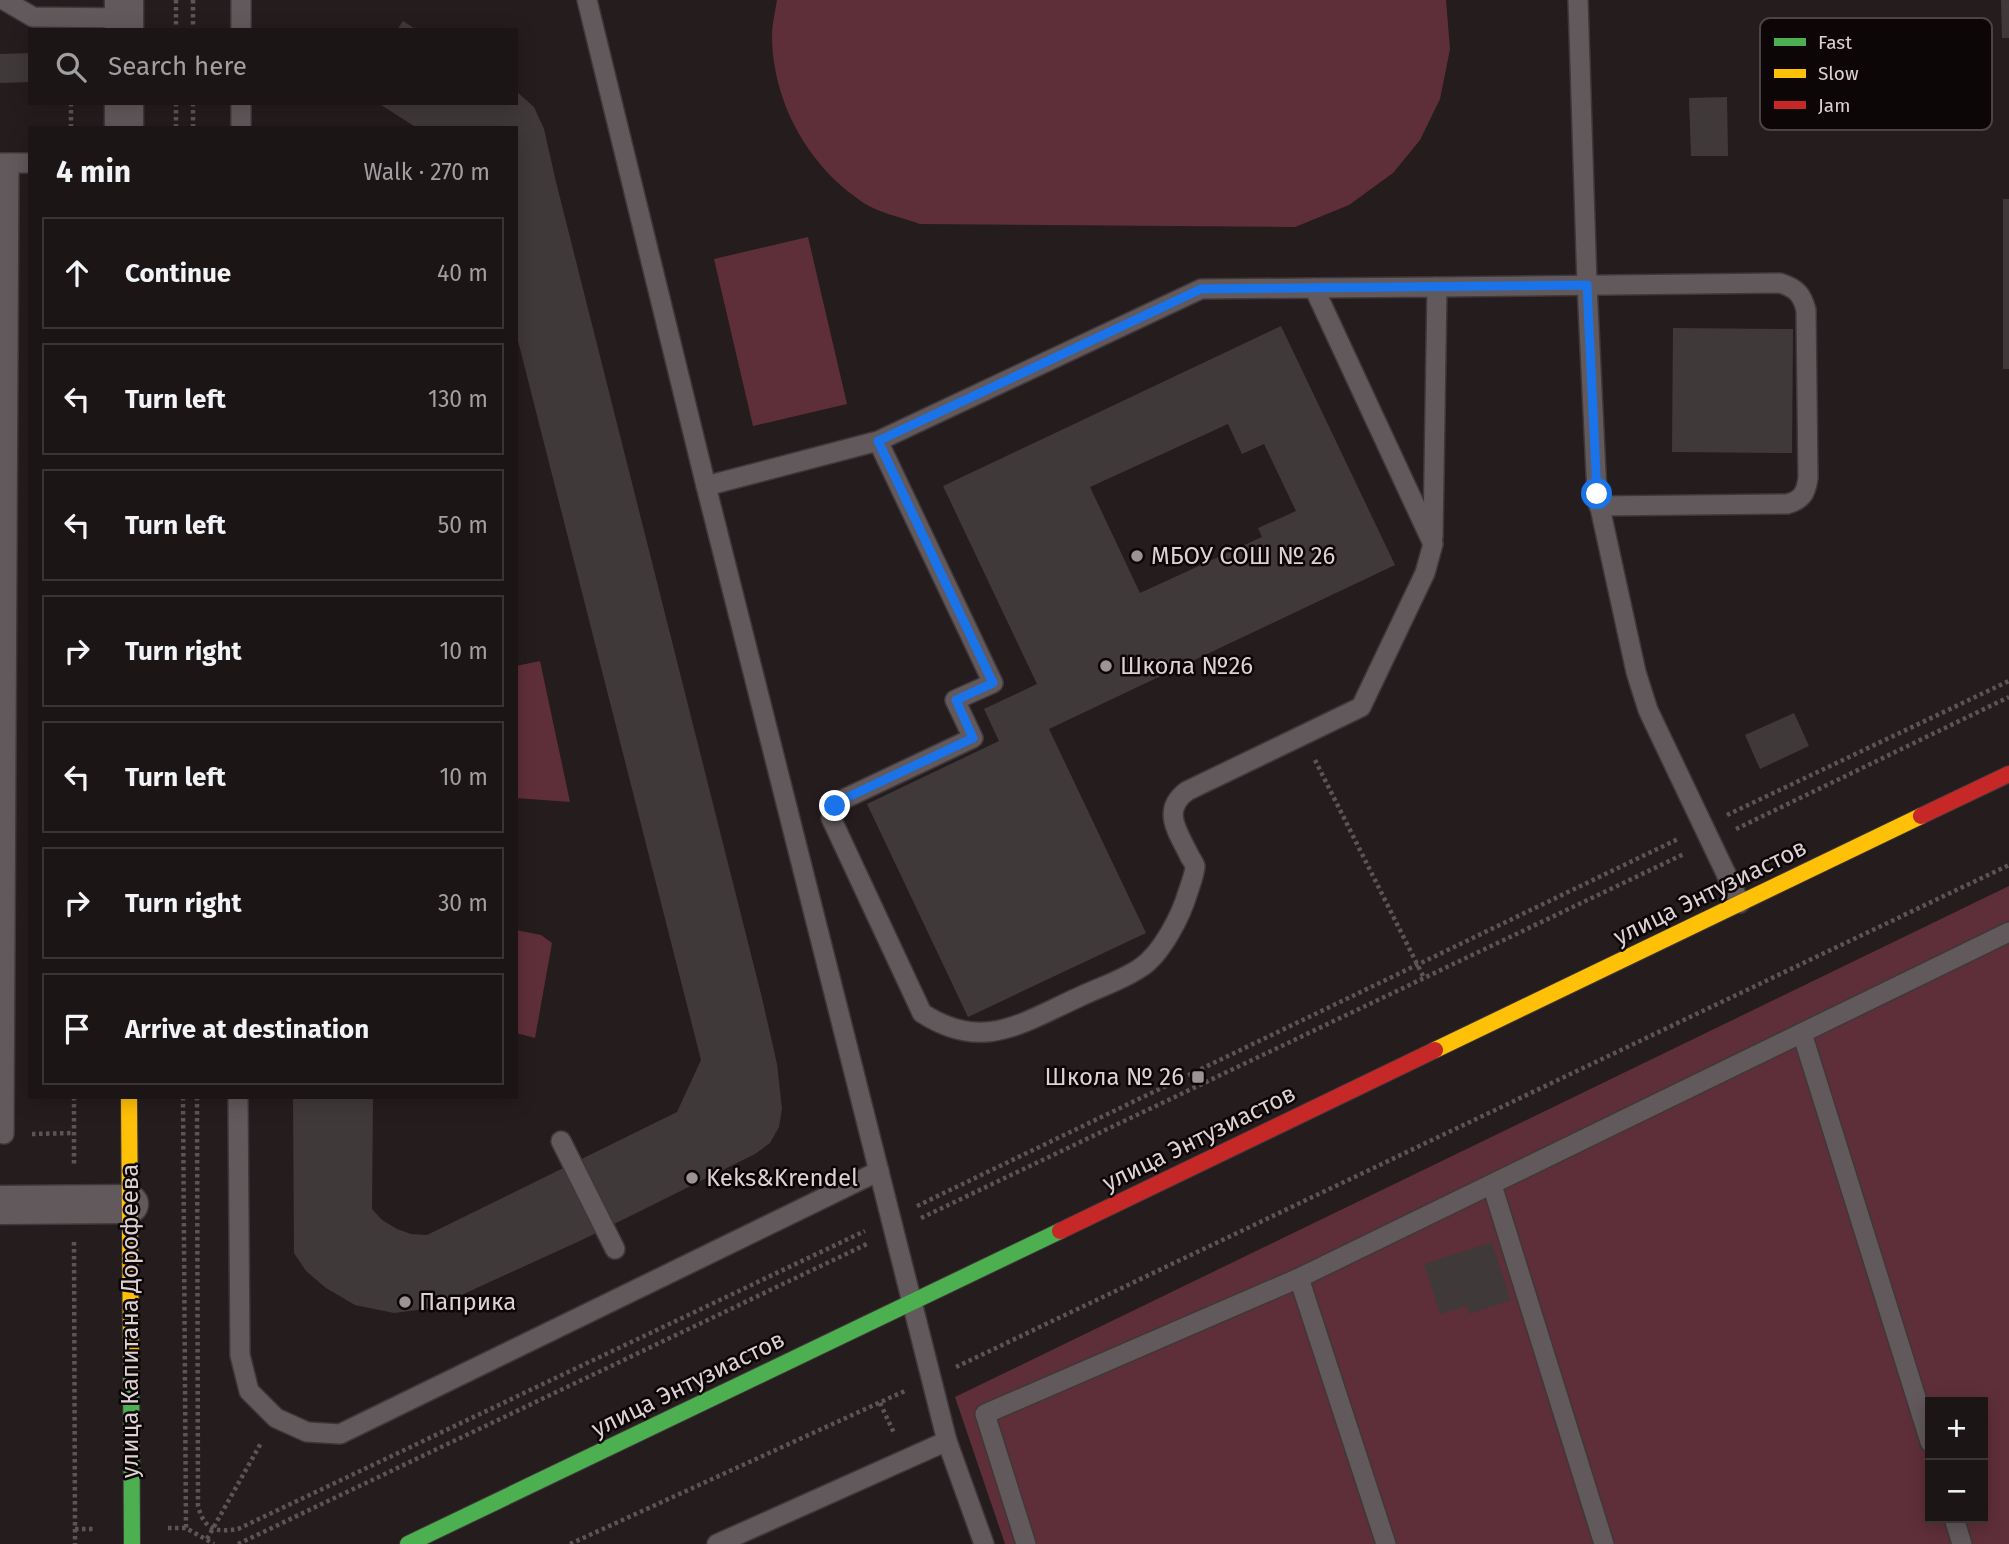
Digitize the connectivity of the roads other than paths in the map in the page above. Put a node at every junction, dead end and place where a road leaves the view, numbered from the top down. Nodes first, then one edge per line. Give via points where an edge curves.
1 (4, 0) edge
2 (241, 0) edge
3 (587, 0) edge
4 (1578, 0) edge
5 (124, 16) edge
6 (241, 28) edge
7 (124, 105) edge
8 (241, 105) edge
9 (124, 126) edge
10 (241, 126) edge
11 (5, 163) edge
12 (28, 163) edge
13 (1587, 285) junction
14 (1437, 286) junction
15 (1314, 288) junction
16 (878, 441) junction
17 (706, 485) junction
18 (1600, 506) junction
19 (1433, 544) junction
20 (2009, 774) edge
21 (1740, 903) junction
22 (2009, 932) edge
23 (1802, 1033) junction
24 (129, 1099) edge
25 (238, 1099) edge
26 (4, 1134) road end
27 (561, 1141) dead end
28 (879, 1171) junction
29 (1492, 1185) junction
30 (0, 1205) edge
31 (129, 1205) junction
32 (615, 1249) dead end
33 (1299, 1278) junction
34 (912, 1301) junction
35 (1925, 1426) edge
36 (947, 1441) junction
37 (1956, 1523) edge
38 (132, 1544) edge
39 (408, 1544) edge
40 (717, 1544) edge
41 (984, 1544) edge
42 (1026, 1544) edge
43 (1386, 1544) edge
44 (1604, 1544) edge
45 (1962, 1544) edge

1 - 5 lane via 33,17
2 - 6 lane
3 - 17 lane
4 - 13 lane
7 - 9 street
8 - 10 lane
11 - 12 lane
11 - 26 lane
13 - 14 lane
13 - 18 lane via 1595,483
13 - 18 lane via 1780,283 1803,297 1806,310 1808,478 1803,497 1787,505
14 - 15 lane
14 - 19 lane
15 - 16 lane via 1201,289
15 - 19 lane
16 - 17 lane
16 - 19 lane via 993,683 956,700 973,738 846,798 835,806 831,818 922,1013 960,1031 990,1033 1019,1025 1142,968 1178,918 1195,866 1172,819 1179,798 1355,712 1425,573
17 - 28 lane
18 - 21 lane via 1648,710
20 - 21 street, улица Энтузиастов
21 - 34 street, улица Энтузиастов
22 - 23 lane
23 - 29 lane
23 - 35 lane
24 - 31 street, улица Капитана Дорофеева
25 - 28 lane via 240,1355 249,1391 275,1418 307,1432 340,1434
27 - 32 lane
28 - 34 lane
29 - 33 lane
29 - 44 lane
30 - 31 street
31 - 38 street, улица Капитана Дорофеева
33 - 42 lane via 985,1413
33 - 43 lane
34 - 36 lane
34 - 39 street, улица Энтузиастов
36 - 40 lane
36 - 41 lane
37 - 45 lane

